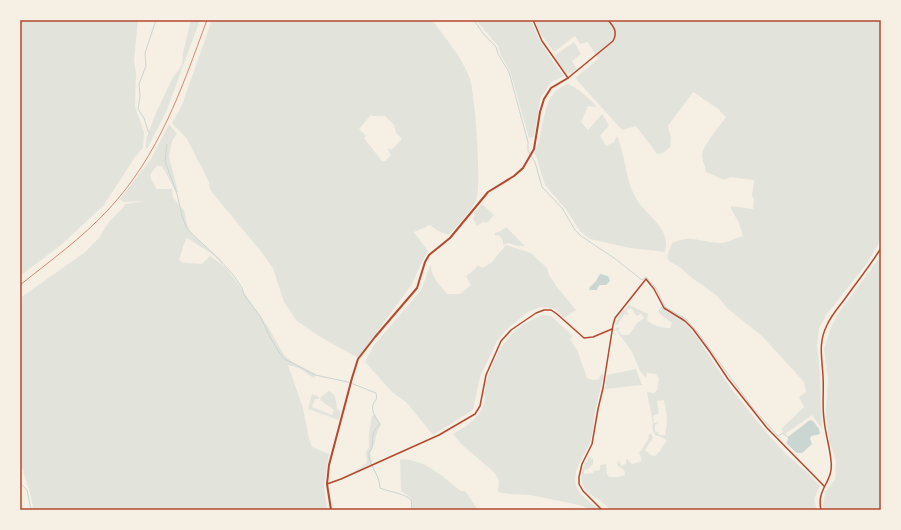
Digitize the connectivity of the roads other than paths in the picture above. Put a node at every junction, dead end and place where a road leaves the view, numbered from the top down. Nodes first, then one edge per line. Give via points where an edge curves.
1 (533, 20) edge
2 (608, 20) edge
3 (568, 78) junction
4 (881, 248) edge
5 (612, 329) junction
6 (327, 484) junction
7 (824, 486) junction
8 (331, 510) edge
9 (602, 510) edge
10 (821, 510) edge

1 - 3 street via 542,41
2 - 3 street via 616,33 613,41
3 - 6 street via 551,88 544,99 534,149 523,168 488,192 450,238 429,255 417,288 358,359 329,465
4 - 7 street via 872,264 834,313 822,338 822,407 831,462 831,472
5 - 6 street via 584,338 551,310 536,313 511,330 501,341 486,375 480,406 475,414 439,435
5 - 7 street via 615,318 646,279 664,308 685,321 693,330 767,428
5 - 9 street via 592,444 579,477 583,491
6 - 8 street
7 - 10 street via 819,499

